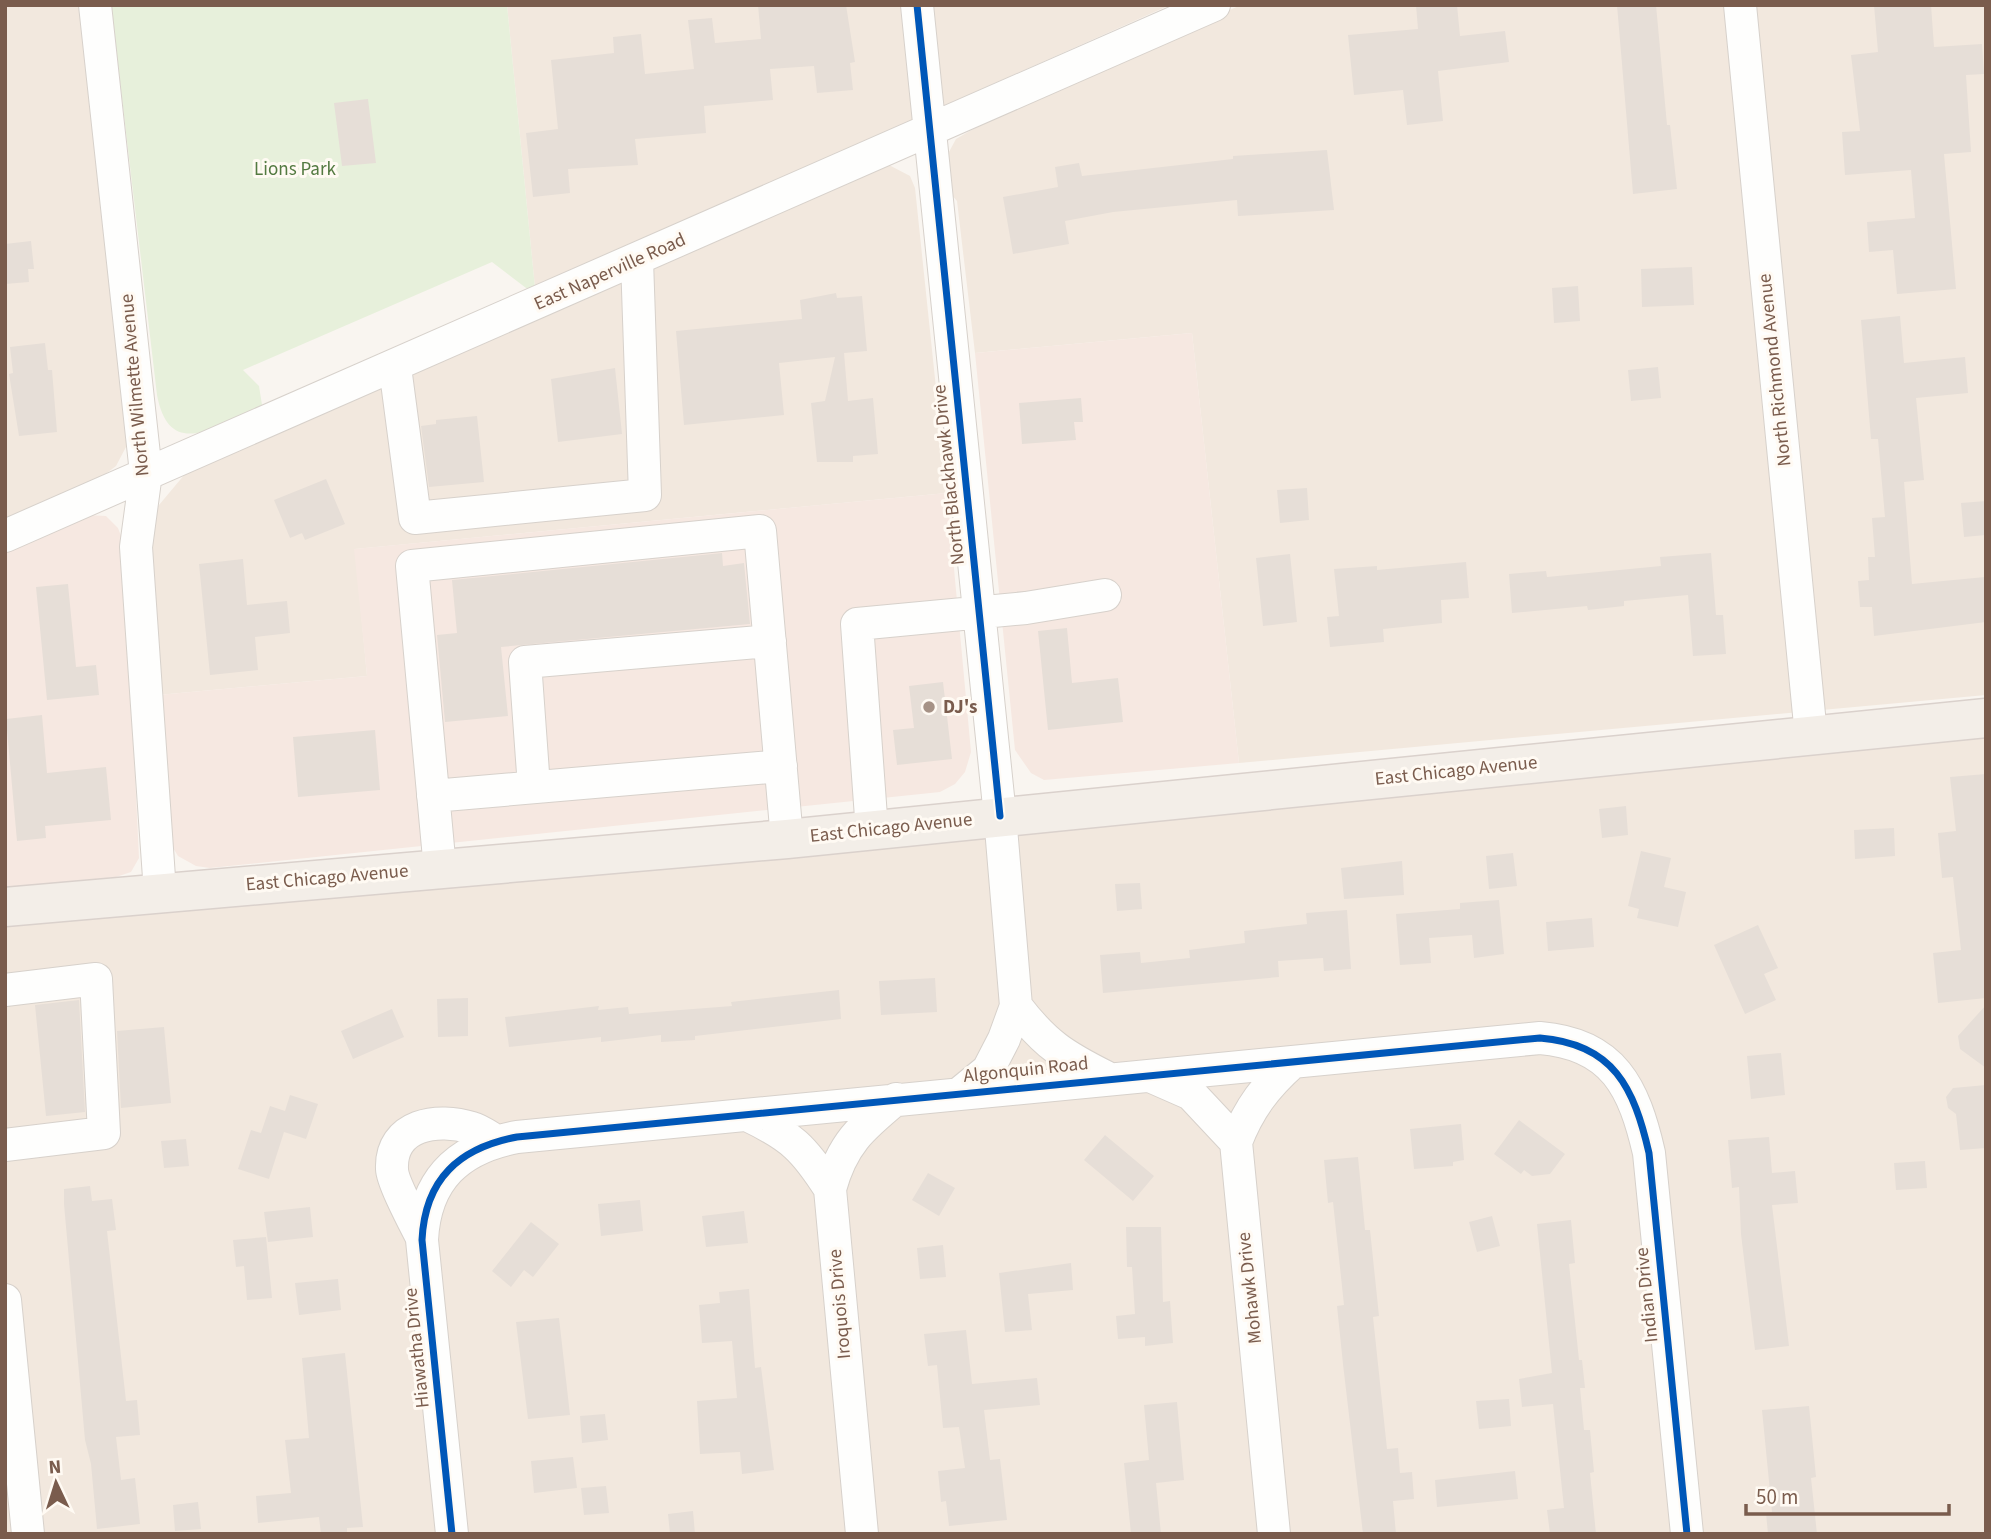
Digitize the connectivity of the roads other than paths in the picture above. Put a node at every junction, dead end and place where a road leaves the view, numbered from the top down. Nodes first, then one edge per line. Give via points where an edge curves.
1 (95, 5) edge
2 (917, 5) edge
3 (1214, 5) edge
4 (1740, 5) edge
5 (930, 131) junction
6 (637, 260) junction
7 (395, 367) junction
8 (146, 473) junction
9 (5, 536) edge
10 (1105, 594) dead end
11 (979, 613) junction
12 (770, 641) junction
13 (1986, 718) edge
14 (1811, 736) junction
15 (780, 766) junction
16 (534, 787) junction
17 (433, 796) junction
18 (1000, 816) junction
19 (873, 831) junction
20 (787, 839) junction
21 (440, 869) junction
22 (160, 892) junction
23 (5, 907) edge
24 (5, 990) edge
25 (1016, 1006) junction
26 (1293, 1062) junction
27 (1607, 1063) joint
28 (1146, 1074) junction
29 (1106, 1077) junction
30 (960, 1093) junction
31 (896, 1099) junction
32 (747, 1115) junction
33 (496, 1141) junction
34 (1236, 1142) junction
35 (5, 1145) edge
36 (451, 1168) joint
37 (830, 1189) junction
38 (422, 1240) junction
39 (5, 1300) edge
40 (28, 1534) edge
41 (452, 1534) edge
42 (862, 1534) edge
43 (1274, 1534) edge
44 (1687, 1534) edge

1 - 8 street, North Wilmette Avenue
2 - 5 street, North Blackhawk Drive
3 - 5 street, East Naperville Road
4 - 14 street, North Richmond Avenue
5 - 6 street, East Naperville Road
5 - 11 street, North Blackhawk Drive
6 - 7 street, East Naperville Road
6 - 7 street via 645,495 415,518
7 - 8 street, East Naperville Road
8 - 9 street, East Naperville Road
8 - 22 street, North Wilmette Avenue via 136,547
10 - 11 street
11 - 18 street, North Blackhawk Drive
11 - 19 street via 857,624
12 - 15 street
12 - 16 street via 525,662
12 - 17 street via 760,531 412,566
13 - 14 main road, East Chicago Avenue
14 - 18 main road, East Chicago Avenue
15 - 16 street
15 - 20 street
16 - 17 street
17 - 21 street
18 - 19 main road, East Chicago Avenue
18 - 25 street, North Blackhawk Drive
19 - 20 main road, East Chicago Avenue
20 - 21 main road, East Chicago Avenue
21 - 22 main road, East Chicago Avenue
22 - 23 main road, East Chicago Avenue
24 - 35 street via 96,979 104,1133
25 - 29 street via 1061,1054
25 - 30 street, North Blackhawk Drive via 988,1070
26 - 27 street, Algonquin Road via 1540,1038 1585,1048
26 - 28 street, Algonquin Road
26 - 34 street, Mohawk Drive via 1265,1087 1246,1115
27 - 44 street, Indian Drive via 1634,1098 1649,1153
28 - 29 street, Algonquin Road
28 - 34 street via 1191,1094
29 - 30 street, Algonquin Road
30 - 31 street, Algonquin Road
31 - 32 street, Algonquin Road
31 - 37 street, Iroquois Drive via 861,1128 838,1159
32 - 33 street, Algonquin Road
32 - 37 street via 784,1132 810,1158
33 - 36 street, Algonquin Road via 474,1148
33 - 38 street via 473,1128 441,1123 417,1126 399,1139 391,1171
34 - 43 street, Mohawk Drive
36 - 38 street, Hiawatha Drive via 430,1195 423,1214
37 - 42 street, Iroquois Drive
38 - 41 street, Hiawatha Drive
39 - 40 street

